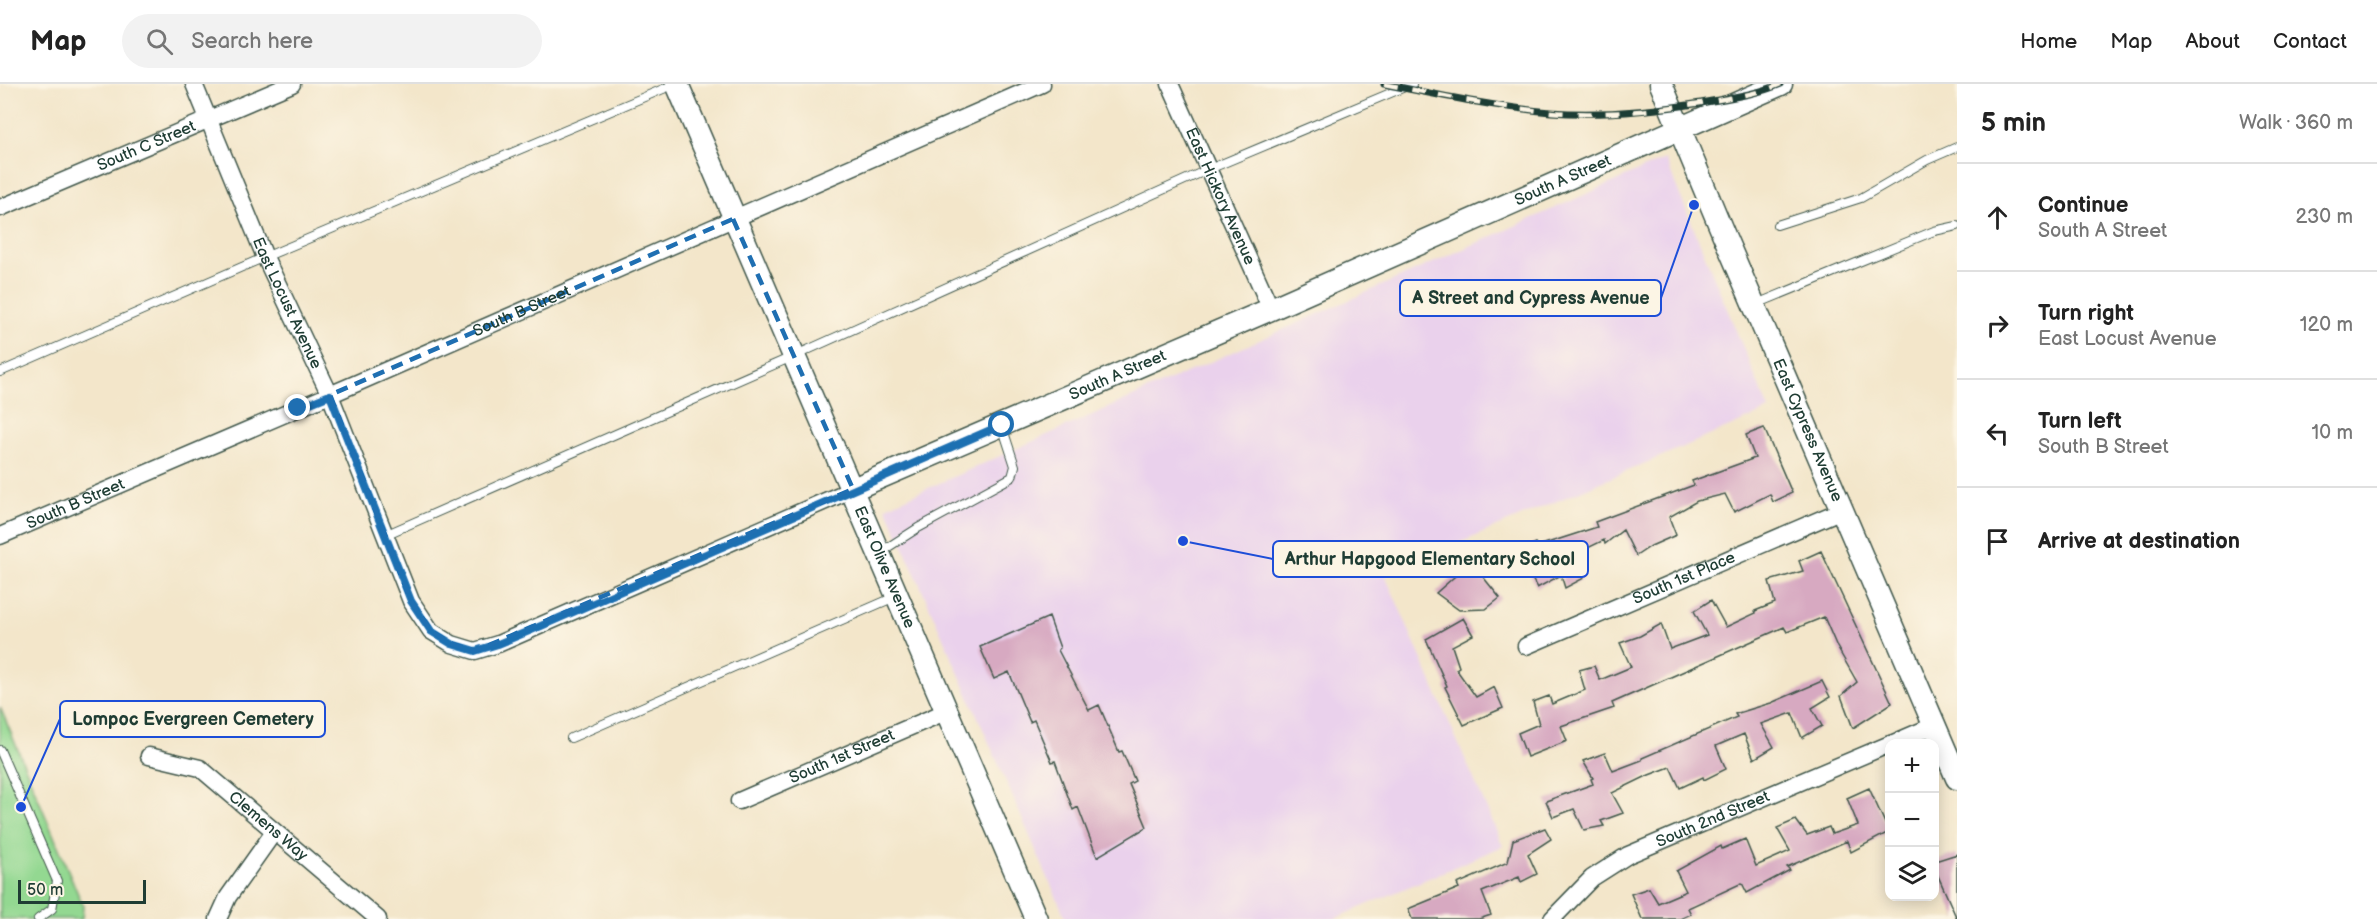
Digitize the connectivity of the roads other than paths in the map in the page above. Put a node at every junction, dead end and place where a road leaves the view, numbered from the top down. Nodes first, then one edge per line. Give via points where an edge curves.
1 (194, 84) edge
2 (292, 84) edge
3 (676, 84) edge
4 (1042, 84) edge
5 (1170, 84) edge
6 (1412, 84) edge
7 (1661, 84) edge
8 (1780, 84) edge
9 (209, 119) junction
10 (1680, 127) junction
11 (1957, 147) edge
12 (1207, 170) junction
13 (0, 208) edge
14 (734, 219) junction
15 (1777, 225) dead end
16 (1957, 226) edge
17 (265, 256) junction
18 (1754, 305) junction
19 (1271, 309) junction
20 (794, 356) junction
21 (0, 372) edge
22 (330, 395) junction
23 (1002, 425) junction
24 (853, 489) junction
25 (1842, 510) junction
26 (386, 535) junction
27 (0, 536) edge
28 (879, 553) junction
29 (897, 596) junction
30 (452, 644) joint
31 (1526, 646) dead end
32 (945, 712) junction
33 (1935, 725) junction
34 (571, 738) dead end
35 (1902, 739) edge
36 (1885, 746) edge
37 (0, 750) edge
38 (149, 756) dead end
39 (1957, 778) edge
40 (739, 801) dead end
41 (274, 832) junction
42 (38, 919) edge
43 (218, 919) edge
44 (378, 919) edge
45 (1036, 919) edge
46 (1552, 919) edge

1 - 9 street, East Locust Avenue
2 - 9 street, South C Street
3 - 14 street, East Olive Avenue
3 - 17 lane
4 - 14 street, South B Street
5 - 12 street, East Hickory Avenue
6 - 12 lane
7 - 10 street, East Cypress Avenue
8 - 10 street, South A Street
9 - 13 street, South C Street
9 - 17 street, East Locust Avenue
10 - 18 street, East Cypress Avenue
10 - 19 street, South A Street
11 - 15 lane via 1861,198
12 - 19 street, East Hickory Avenue
12 - 20 lane
14 - 20 street, East Olive Avenue
14 - 22 street, South B Street
16 - 18 lane via 1934,231
17 - 21 lane
17 - 22 street, East Locust Avenue
18 - 25 street, East Cypress Avenue
19 - 23 street, South A Street
20 - 24 street, East Olive Avenue
20 - 26 lane
22 - 26 street, East Locust Avenue
22 - 27 street, South B Street
23 - 24 street, South A Street
23 - 28 lane via 1015,466 1012,477
24 - 28 street, East Olive Avenue
24 - 30 street, South A Street via 498,644 475,651
25 - 31 street, South 1st Place
25 - 33 street, East Cypress Avenue
26 - 30 street, East Locust Avenue via 420,617 431,631
28 - 29 street, East Olive Avenue
29 - 32 street, East Olive Avenue
29 - 34 lane
32 - 40 street, South 1st Street
32 - 45 street, East Olive Avenue
33 - 35 street, South 2nd Street
33 - 39 street, East Cypress Avenue
36 - 46 street, South 2nd Street via 1628,855 1592,878
37 - 42 lane via 57,881 52,909
38 - 41 street, Clemens Way via 201,768
41 - 43 street via 228,897
41 - 44 street, Clemens Way

